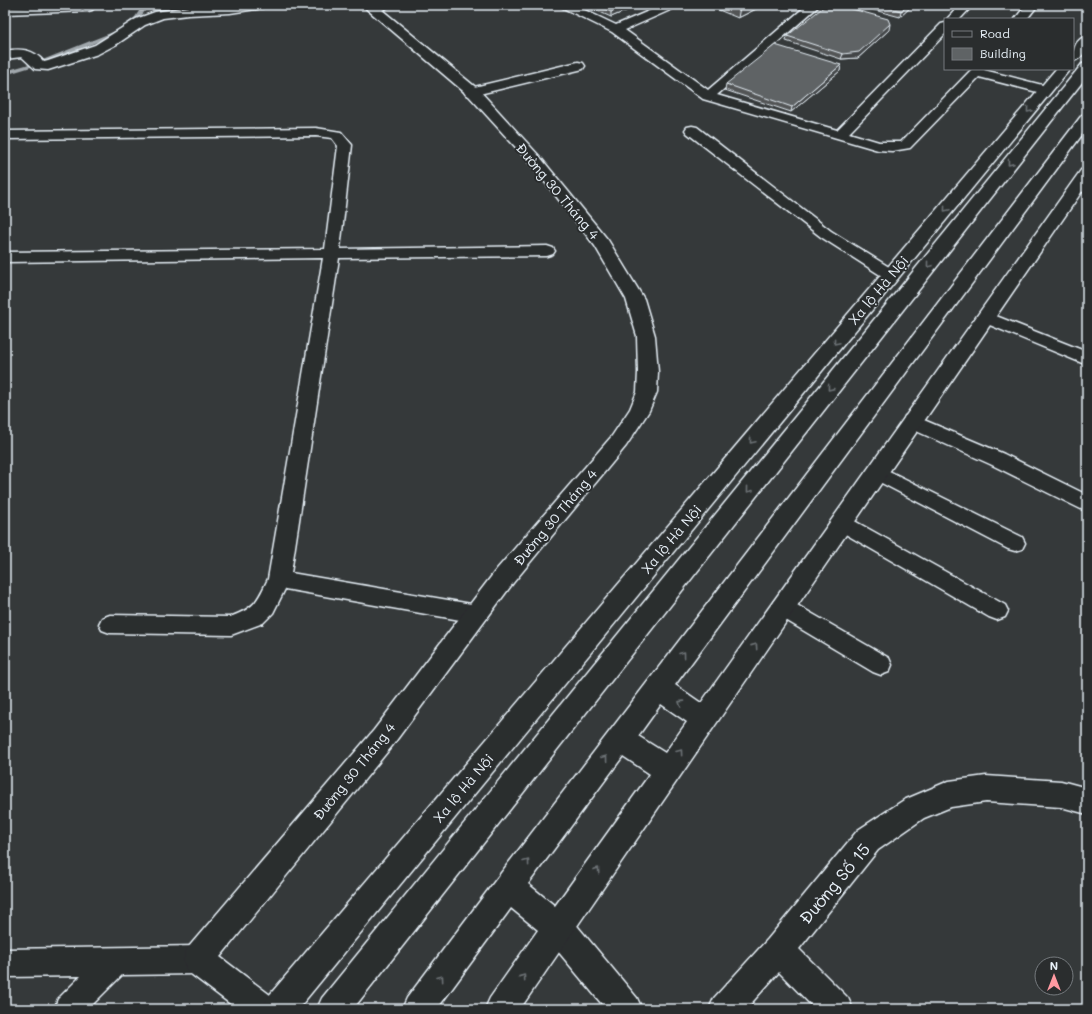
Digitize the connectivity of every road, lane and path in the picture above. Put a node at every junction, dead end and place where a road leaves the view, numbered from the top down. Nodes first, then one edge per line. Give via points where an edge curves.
1 (259, 5) edge
2 (565, 5) edge
3 (673, 5) edge
4 (814, 5) edge
5 (967, 5) edge
6 (1032, 5) edge
7 (375, 6) edge
8 (88, 8) dead end
9 (5, 11) edge
10 (954, 18) edge
11 (1022, 18) edge
12 (944, 28) edge
13 (616, 29) junction
14 (1087, 40) edge
15 (5, 55) edge
16 (1074, 56) edge
17 (578, 66) dead end
18 (1087, 67) edge
19 (1063, 70) edge
20 (977, 71) edge
21 (471, 92) junction
22 (1055, 92) junction
23 (708, 96) junction
24 (1087, 118) edge
25 (692, 130) dead end
26 (5, 135) edge
27 (840, 135) junction
28 (1084, 183) edge
29 (547, 251) dead end
30 (332, 253) junction
31 (5, 257) edge
32 (891, 275) junction
33 (986, 317) junction
34 (1087, 359) edge
35 (912, 421) junction
36 (877, 472) junction
37 (1087, 504) edge
38 (842, 523) junction
39 (1015, 543) dead end
40 (279, 580) junction
41 (782, 607) junction
42 (997, 611) dead end
43 (477, 614) junction
44 (110, 624) dead end
45 (881, 665) dead end
46 (658, 688) junction
47 (704, 719) junction
48 (620, 740) junction
49 (667, 770) junction
50 (1087, 801) edge
51 (508, 887) junction
52 (558, 927) junction
53 (779, 950) junction
54 (198, 960) junction
55 (114, 962) junction
56 (5, 963) edge
57 (68, 1009) edge
58 (263, 1009) edge
59 (278, 1009) edge
60 (333, 1009) edge
61 (418, 1009) edge
62 (501, 1009) edge
63 (626, 1009) edge
64 (724, 1009) edge
65 (837, 1009) edge

1 - 15 main road via 240,9 195,9 157,15 94,50 52,65 38,63 27,54
2 - 13 lane
3 - 13 lane
4 - 23 lane
5 - 10 lane
6 - 11 lane
7 - 21 main road, Đường 30 Tháng 4
8 - 9 lane
12 - 27 lane
13 - 23 lane
14 - 16 main road
17 - 21 main road
18 - 22 main road, Xa lộ Hà Nội
19 - 22 main road, Xa lộ Hà Nội
20 - 22 lane
20 - 27 lane via 905,145 878,146
21 - 43 main road, Đường 30 Tháng 4 via 535,160 602,244 634,299 646,336 648,372 647,392 639,412 619,441 505,576
22 -> 32 main road, Xa lộ Hà Nội
22 -> 60 main road, Xa lộ Hà Nội
23 - 27 lane
46 -> 24 main road
25 - 32 lane via 826,234
26 - 30 lane via 316,132 336,135 345,145
28 - 33 main road
29 - 30 lane
30 - 31 lane
30 - 40 lane
32 -> 59 main road, Xa lộ Hà Nội
33 - 34 lane
33 - 35 main road
35 - 36 main road
35 - 37 lane
36 - 38 main road
36 - 39 lane
38 - 41 main road
38 - 42 lane
40 - 43 lane
40 - 44 lane via 265,607 255,617 231,626
41 - 45 lane
47 -> 41 main road
43 - 54 main road, Đường 30 Tháng 4 via 383,738
47 -> 46 main road
46 - 48 main road
49 -> 47 main road
48 - 49 main road
51 -> 48 main road
52 -> 49 main road
50 - 53 main road, Đường Số 15 via 1061,794 986,789 949,794 914,810 868,840
51 - 52 main road
61 -> 51 main road
62 -> 52 main road
52 - 63 main road
53 - 64 main road, Đường Số 15
53 - 65 main road
54 - 55 lane
54 - 58 main road
55 - 56 lane
55 - 57 lane

